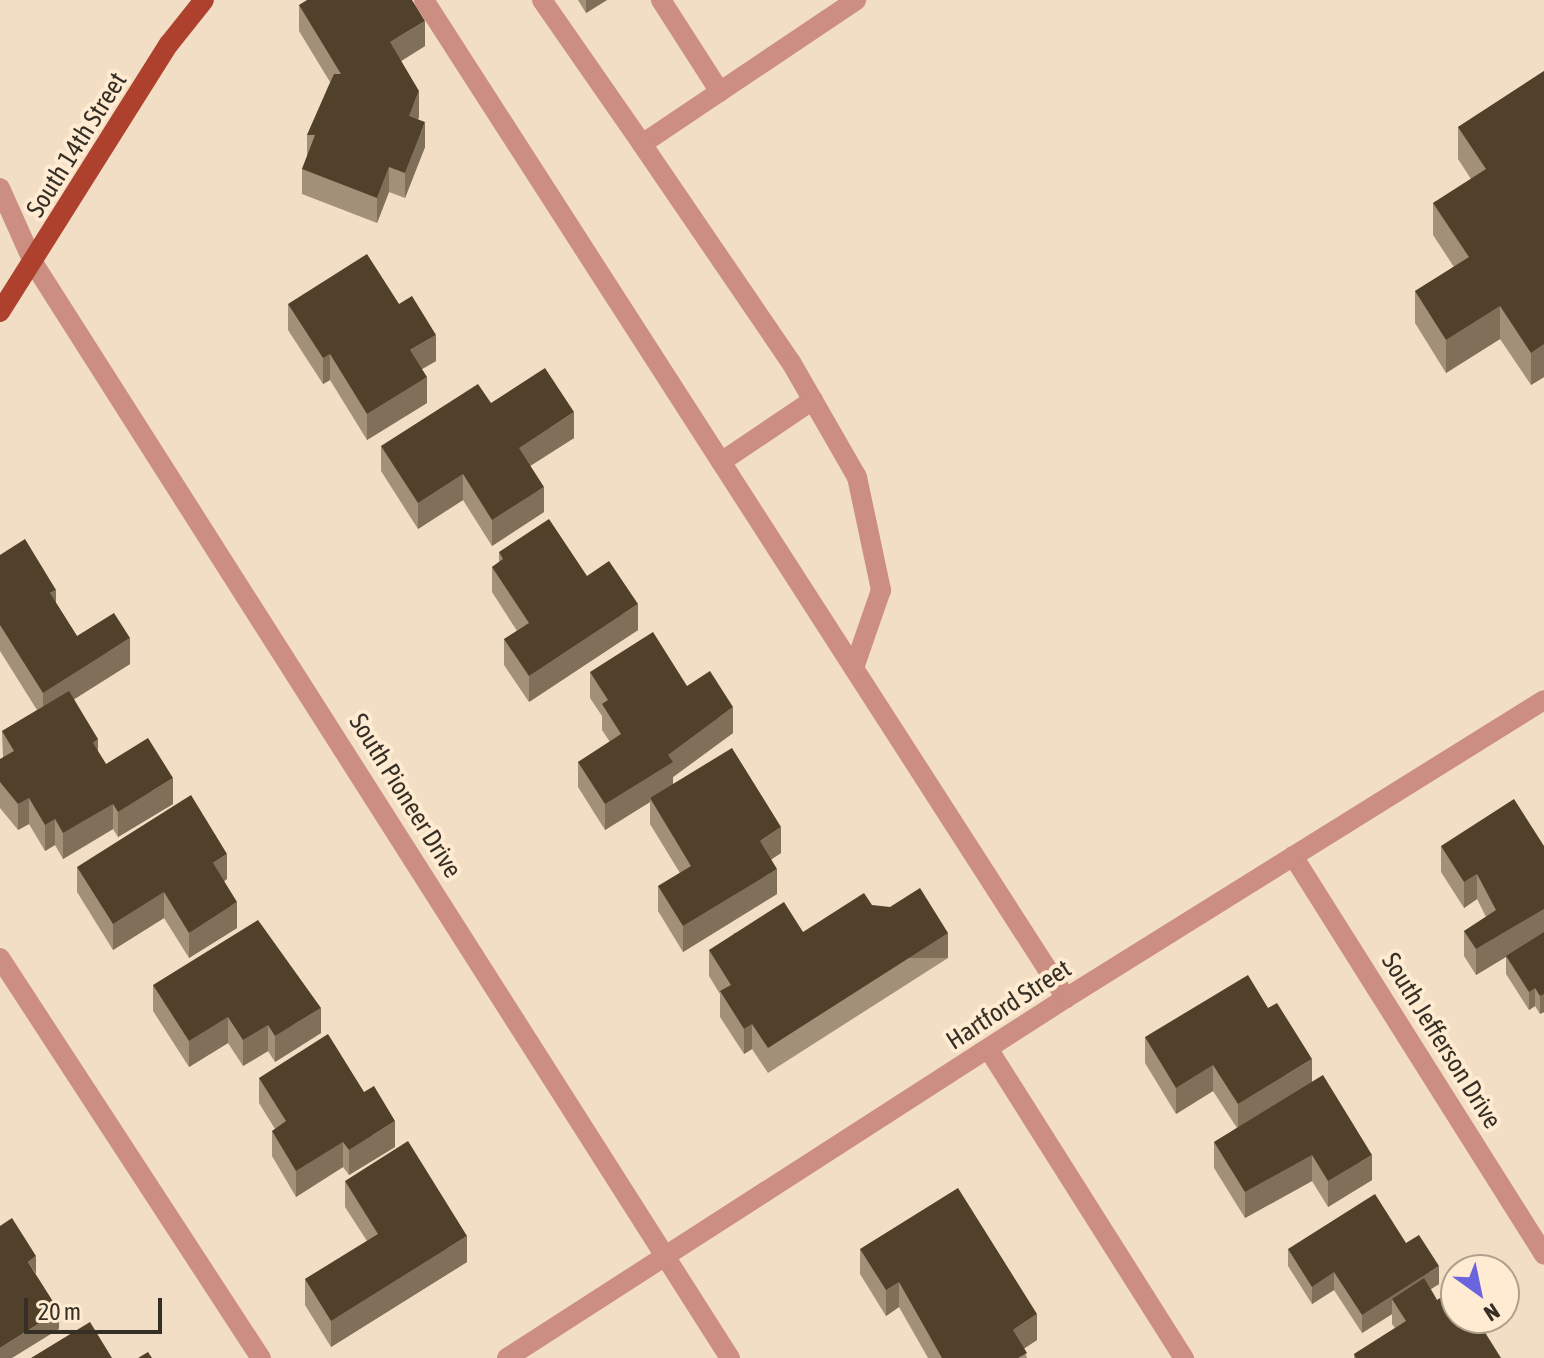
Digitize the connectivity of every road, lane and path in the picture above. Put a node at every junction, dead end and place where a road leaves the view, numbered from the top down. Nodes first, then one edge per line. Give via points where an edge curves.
1 (186, 0) edge
2 (204, 0) edge
3 (424, 0) edge
4 (542, 0) edge
5 (661, 0) edge
6 (856, 0) edge
7 (169, 44) junction
8 (720, 92) junction
9 (642, 144) junction
10 (0, 188) edge
11 (34, 264) junction
12 (0, 312) edge
13 (813, 400) junction
14 (721, 462) junction
15 (854, 668) junction
16 (1544, 700) edge
17 (1293, 856) junction
18 (0, 958) edge
19 (1066, 998) junction
20 (989, 1050) junction
21 (664, 1253) junction
22 (1544, 1254) edge
23 (261, 1358) edge
24 (507, 1358) edge
25 (730, 1358) edge
26 (1184, 1358) edge

1 - 7 main road, South 14th Street
2 - 7 main road, South 14th Street
3 - 14 street
4 - 9 street
5 - 8 street
6 - 8 street
7 - 11 main road, South 14th Street
8 - 9 street
9 - 13 street
10 - 11 street, South Pioneer Drive
11 - 12 main road, South 14th Street
11 - 21 street, South Pioneer Drive
13 - 14 street
13 - 15 street via 857,477 881,590
14 - 15 street
15 - 19 street
16 - 17 street, Hartford Street
17 - 19 street, Hartford Street
17 - 22 street, South Jefferson Drive
18 - 23 street
19 - 20 street, Hartford Street
20 - 21 street, Hartford Street
20 - 26 street
21 - 24 street, Hartford Street
21 - 25 street, South Pioneer Drive

